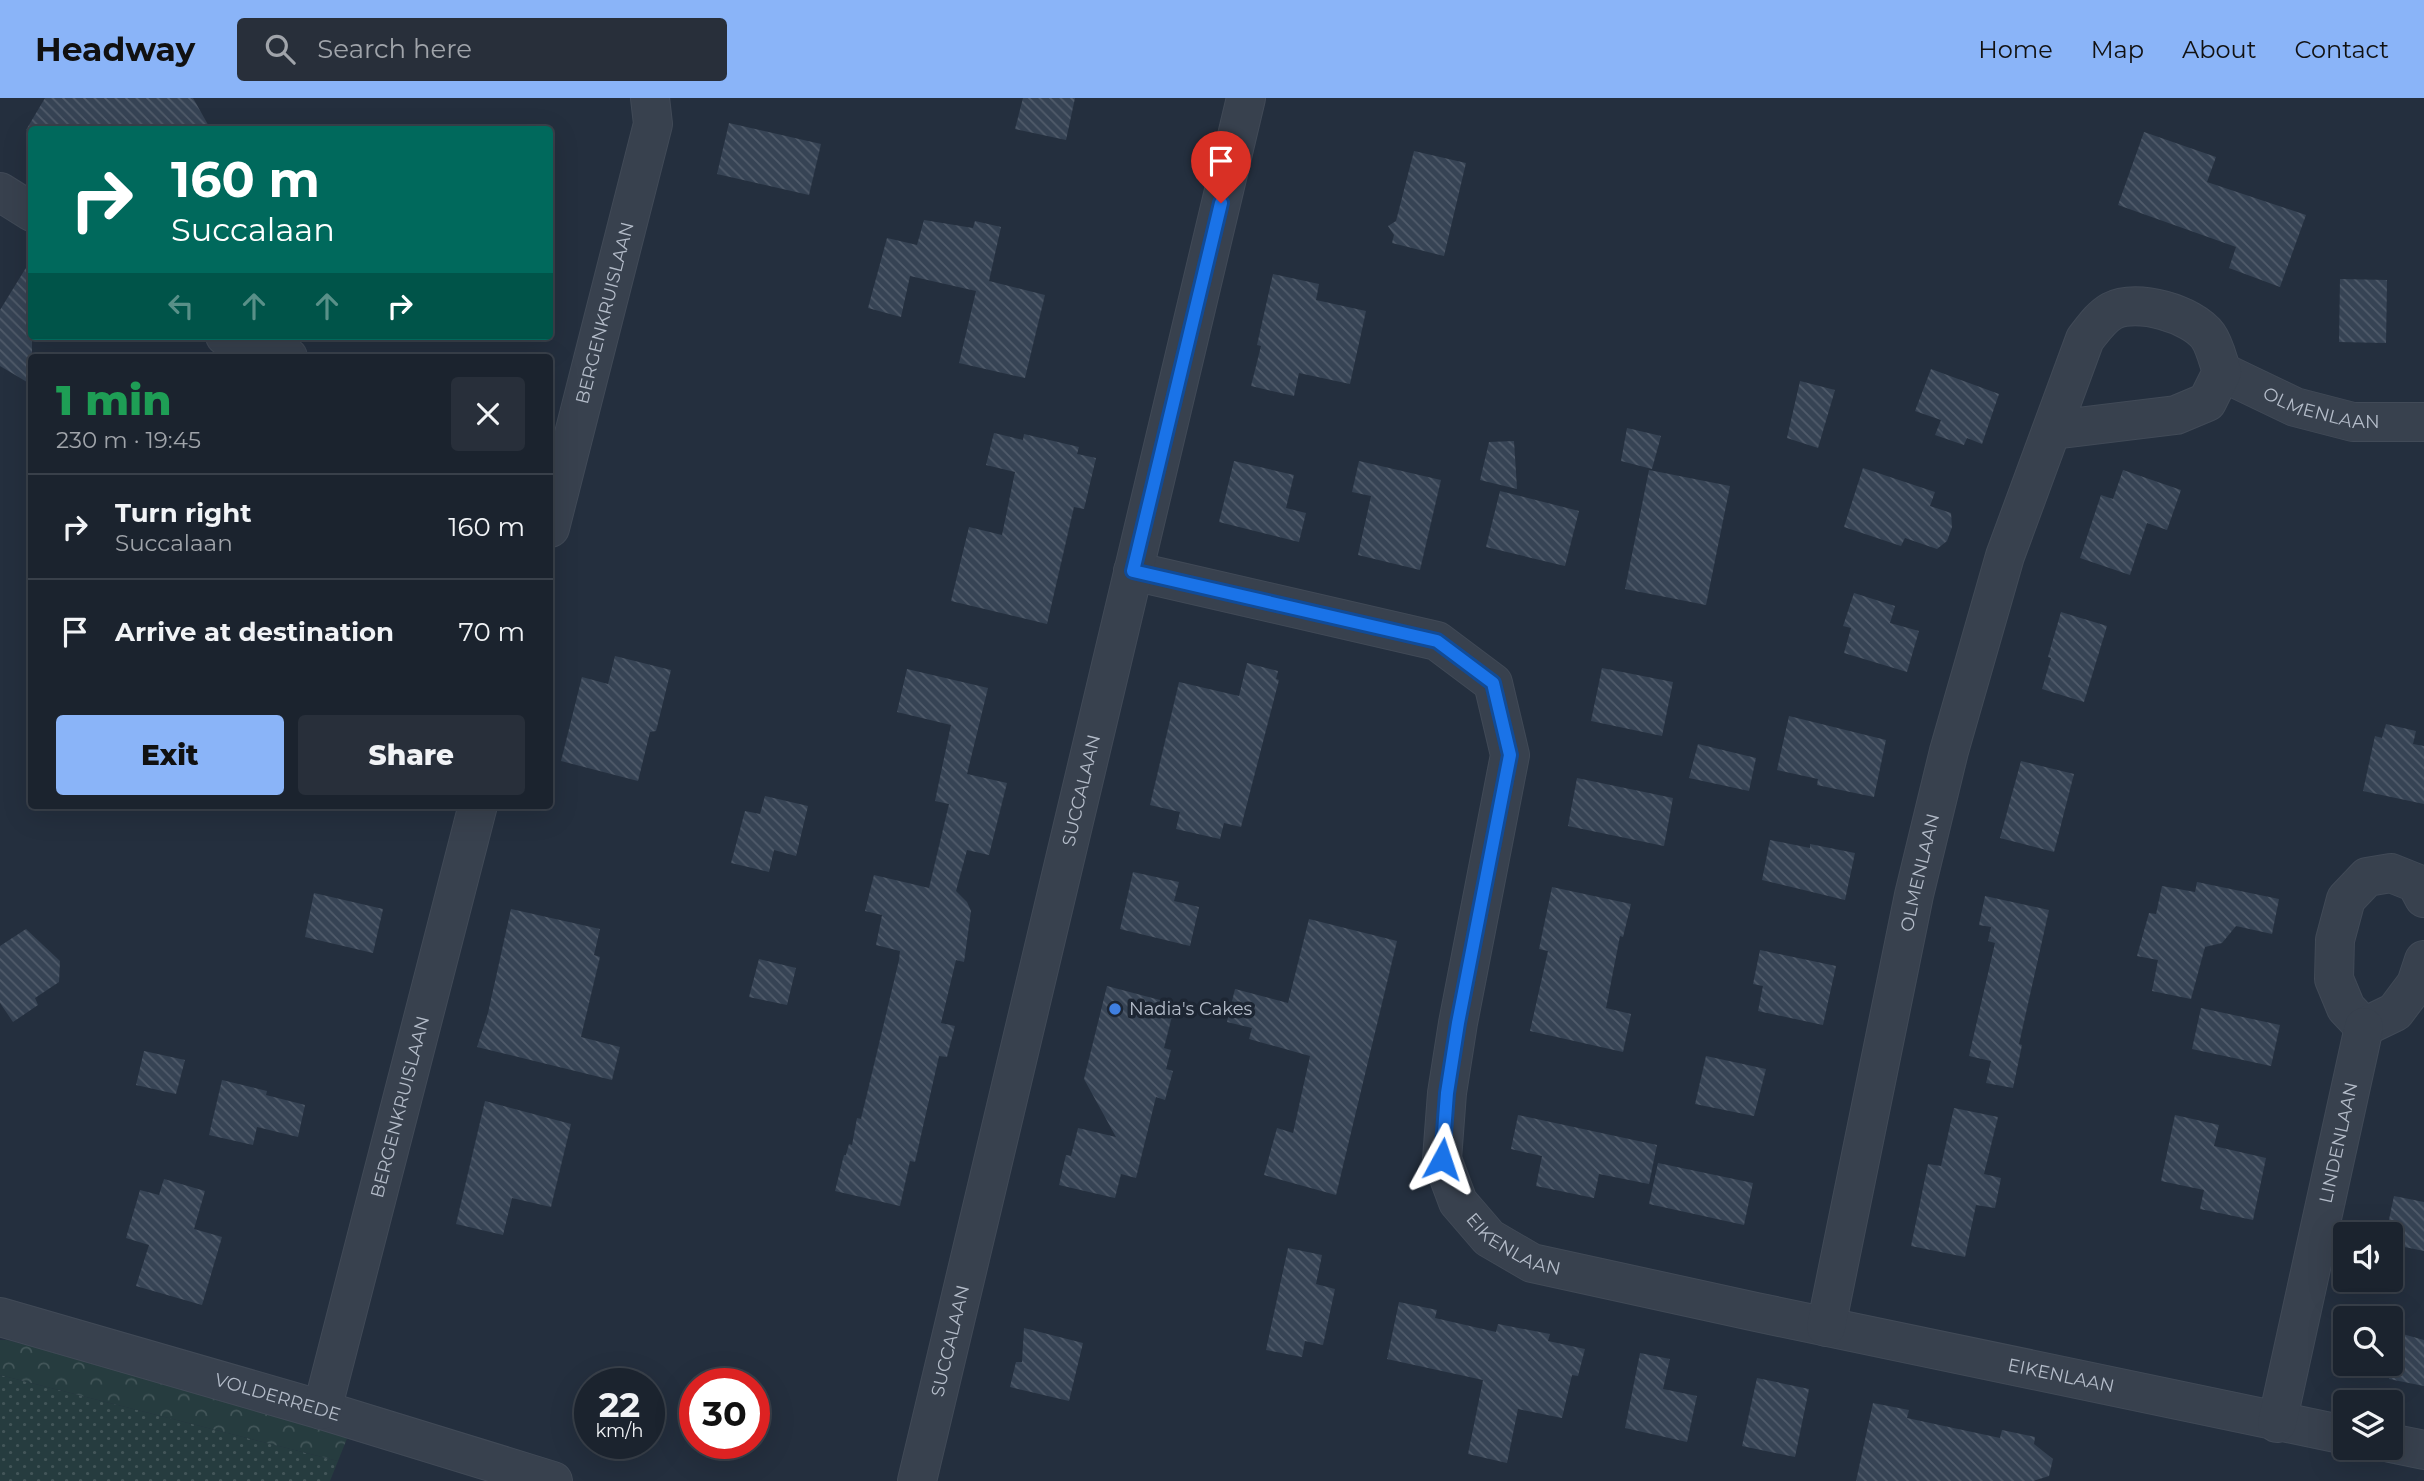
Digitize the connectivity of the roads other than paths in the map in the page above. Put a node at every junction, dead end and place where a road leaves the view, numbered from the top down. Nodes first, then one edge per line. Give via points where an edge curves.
1 (650, 98) edge
2 (1246, 98) edge
3 (0, 192) edge
4 (28, 210) edge
5 (231, 340) edge
6 (276, 354) edge
7 (2222, 372) junction
8 (2424, 422) edge
9 (562, 426) edge
10 (2053, 430) junction
11 (553, 502) edge
12 (1133, 571) junction
13 (477, 809) edge
14 (2424, 898) edge
15 (2424, 960) edge
16 (2364, 1027) junction
17 (0, 1317) edge
18 (1826, 1327) junction
19 (322, 1410) junction
20 (2277, 1423) junction
21 (2333, 1433) edge
22 (2403, 1446) edge
23 (2424, 1450) edge
24 (553, 1481) edge
25 (917, 1481) edge

1 - 9 street, BERGENKRUISLAAN via 653,124
2 - 12 street, SUCCALAAN
3 - 4 street
5 - 6 street
7 - 8 street, OLMENLAAN via 2295,407 2353,422
7 - 10 street via 2207,402 2176,415
7 - 10 street, OLMENLAAN via 2209,337 2195,322 2146,307 2114,310 2085,339
9 - 11 street, BERGENKRUISLAAN
10 - 18 street, OLMENLAAN via 2006,556 1949,751
12 - 18 street, EIKENLAAN via 1437,641 1493,683 1510,755 1447,1093 1442,1159 1458,1202 1489,1238 1532,1263
12 - 25 street, SUCCALAAN
13 - 19 street, BERGENKRUISLAAN
14 - 16 street via 2416,883 2390,873 2367,877 2346,900 2335,940 2334,979 2346,1008
15 - 16 street via 2416,984 2395,1012
16 - 20 street, LINDENLAAN
17 - 19 street, VOLDERREDE
18 - 20 street, EIKENLAAN
19 - 24 street, VOLDERREDE
20 - 21 street, EIKENLAAN
22 - 23 street

